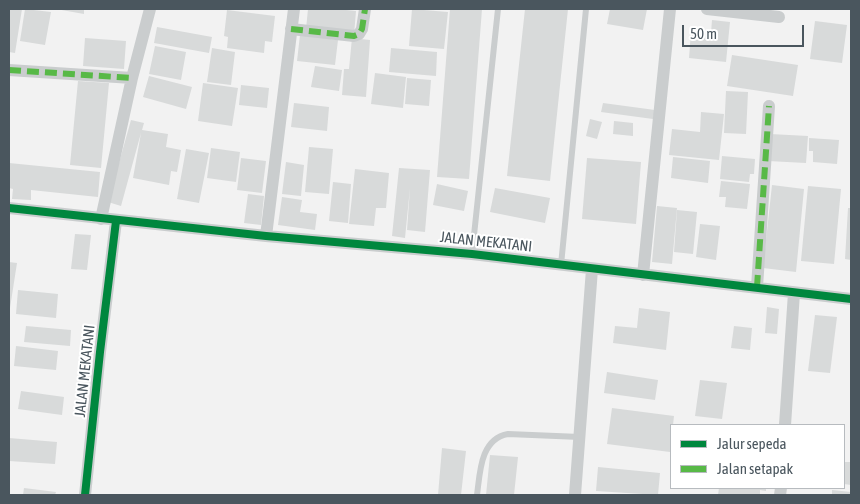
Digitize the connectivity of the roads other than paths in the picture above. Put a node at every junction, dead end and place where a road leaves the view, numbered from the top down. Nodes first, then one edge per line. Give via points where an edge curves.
1 (150, 9) edge
2 (294, 9) edge
3 (365, 9) edge
4 (498, 9) edge
5 (586, 9) edge
6 (670, 9) edge
7 (707, 9) edge
8 (779, 17) dead end
9 (291, 29) junction
10 (9, 70) edge
11 (132, 78) junction
12 (769, 106) dead end
13 (9, 208) edge
14 (101, 219) junction
15 (116, 221) junction
16 (266, 236) junction
17 (472, 254) junction
18 (561, 265) junction
19 (592, 268) junction
20 (643, 275) junction
21 (757, 287) junction
22 (794, 293) junction
23 (851, 299) edge
24 (785, 424) edge
25 (580, 437) junction
26 (85, 495) edge
27 (477, 495) edge
28 (575, 495) edge

1 - 11 street
2 - 9 street
3 - 9 street via 362,28 354,36
4 - 17 lane
5 - 18 lane
6 - 20 street
7 - 8 street
9 - 16 street
10 - 11 street
11 - 14 street
12 - 21 street
13 - 14 street, JALAN MEKATANI
14 - 15 street, JALAN MEKATANI
15 - 16 street, JALAN MEKATANI
15 - 26 street, JALAN MEKATANI
16 - 17 street, JALAN MEKATANI
17 - 18 street, JALAN MEKATANI
18 - 19 street, JALAN MEKATANI
19 - 20 street, JALAN MEKATANI
19 - 25 street
20 - 21 street, JALAN MEKATANI
21 - 22 street, JALAN MEKATANI
22 - 23 street, JALAN MEKATANI
22 - 24 street
25 - 27 lane via 499,436 493,440 481,462
25 - 28 street

